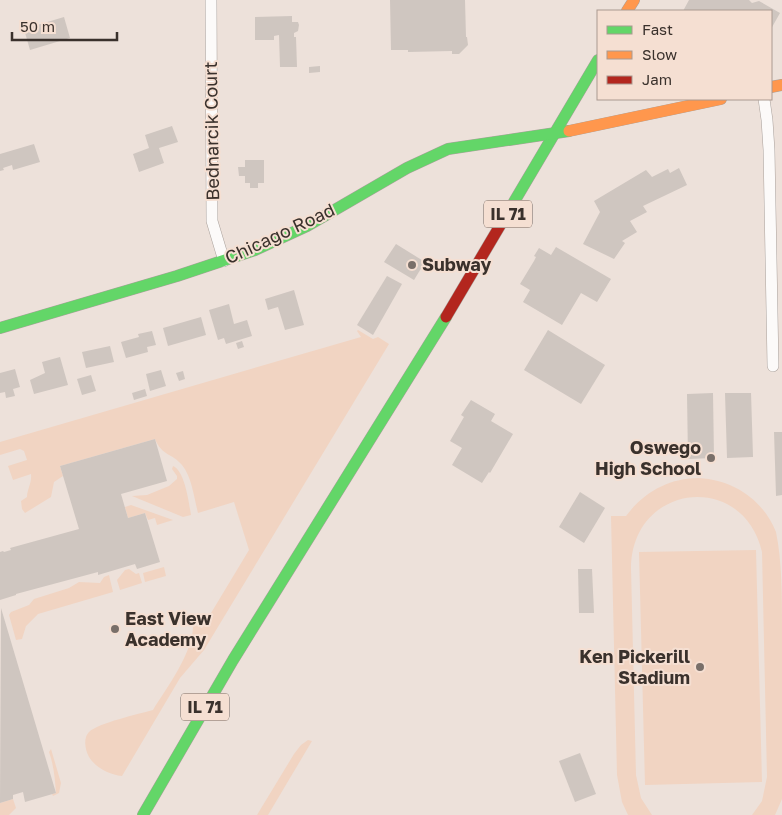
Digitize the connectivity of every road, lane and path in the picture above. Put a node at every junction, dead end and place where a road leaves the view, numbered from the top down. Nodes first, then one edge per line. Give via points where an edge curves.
1 (211, 0) edge
2 (597, 62) edge
3 (716, 100) edge
4 (764, 100) edge
5 (554, 134) junction
6 (224, 261) junction
7 (0, 328) edge
8 (773, 366) dead end
9 (143, 815) edge

1 - 6 street, Bednarcik Court via 212,221
2 - 5 main road
3 - 5 main road, Chicago Road
4 - 8 street via 769,150
5 - 6 main road, Chicago Road via 448,149 307,226
5 - 9 main road, IL 71 via 422,358 233,660
6 - 7 main road, Chicago Road

